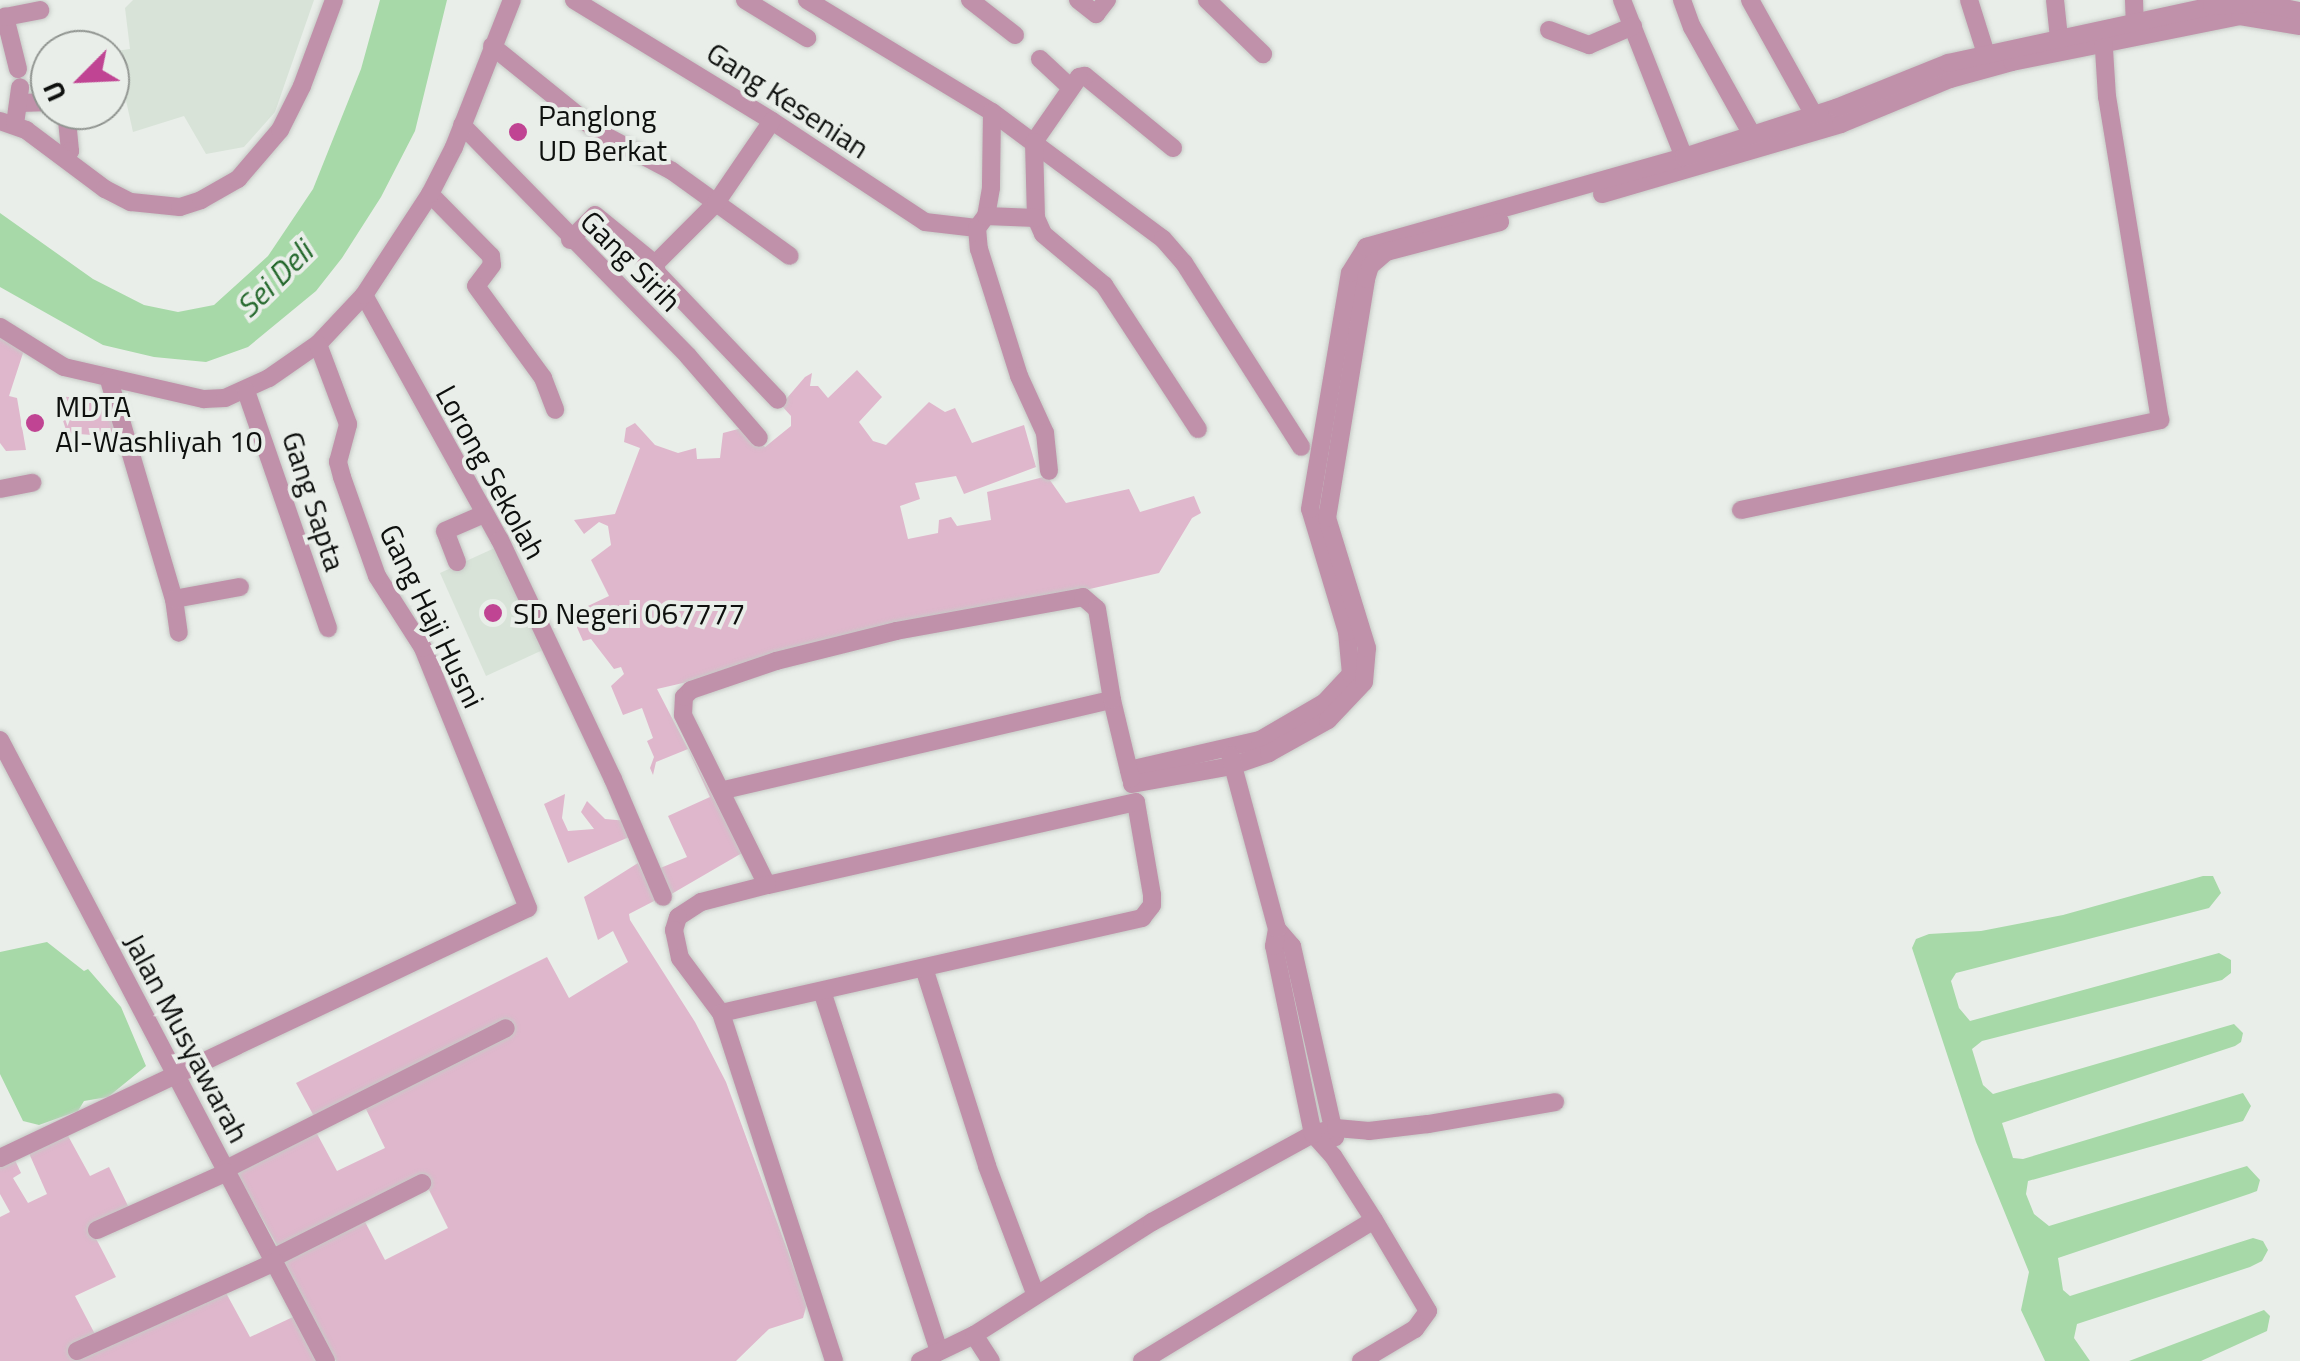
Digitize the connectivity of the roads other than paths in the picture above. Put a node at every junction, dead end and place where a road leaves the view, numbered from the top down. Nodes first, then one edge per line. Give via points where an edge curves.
1 (334, 0) edge
2 (512, 0) edge
3 (574, 0) edge
4 (745, 0) edge
5 (806, 0) edge
6 (970, 0) edge
7 (1078, 0) edge
8 (1207, 0) edge
9 (1622, 0) edge
10 (1682, 0) edge
11 (1750, 0) edge
12 (1969, 0) edge
13 (2055, 0) edge
14 (2134, 0) edge
15 (2212, 3) edge
16 (1101, 7) edge
17 (40, 10) dead end
18 (2300, 11) edge
19 (2135, 25) junction
20 (1633, 26) junction
21 (2300, 26) edge
22 (1549, 30) dead end
23 (1015, 35) dead end
24 (2059, 37) junction
25 (807, 38) dead end
26 (2104, 38) junction
27 (492, 46) junction
28 (1262, 54) dead end
29 (1986, 54) junction
30 (1040, 59) dead end
31 (19, 86) junction
32 (1070, 86) junction
33 (30, 92) edge
34 (992, 112) junction
35 (1814, 115) junction
36 (1838, 116) junction
37 (772, 120) junction
38 (8, 122) edge
39 (462, 125) junction
40 (68, 130) edge
41 (1750, 133) junction
42 (1034, 142) junction
43 (1173, 148) dead end
44 (66, 157) junction
45 (1684, 157) junction
46 (1613, 185) junction
47 (430, 194) junction
48 (716, 203) junction
49 (1036, 218) junction
50 (982, 222) junction
51 (570, 240) junction
52 (790, 256) dead end
53 (655, 264) junction
54 (364, 295) junction
55 (0, 327) edge
56 (318, 344) junction
57 (109, 380) junction
58 (246, 391) junction
59 (778, 400) dead end
60 (555, 410) dead end
61 (1198, 429) dead end
62 (759, 438) dead end
63 (1301, 448) dead end
64 (1049, 471) dead end
65 (32, 483) dead end
66 (0, 489) edge
67 (1742, 510) dead end
68 (484, 514) junction
69 (457, 562) dead end
70 (240, 587) dead end
71 (174, 598) junction
72 (328, 628) dead end
73 (179, 633) dead end
74 (1112, 700) junction
75 (0, 740) edge
76 (1230, 758) junction
77 (1132, 785) junction
78 (724, 790) junction
79 (767, 886) junction
80 (663, 897) dead end
81 (1277, 929) junction
82 (924, 968) junction
83 (822, 991) junction
84 (721, 1014) junction
85 (506, 1028) dead end
86 (176, 1076) junction
87 (1327, 1091) junction
88 (1306, 1097) junction
89 (1556, 1102) dead end
90 (1336, 1128) junction
91 (1313, 1134) junction
92 (1334, 1156) junction
93 (0, 1158) edge
94 (226, 1171) junction
95 (422, 1183) dead end
96 (1374, 1220) junction
97 (97, 1230) dead end
98 (274, 1260) junction
99 (1035, 1293) junction
100 (974, 1335) junction
101 (77, 1352) dead end
102 (938, 1352) junction
103 (326, 1361) edge
104 (834, 1361) edge
105 (920, 1361) edge
106 (991, 1361) edge
107 (1142, 1361) edge
108 (1362, 1361) edge

1 - 44 street via 280,130 223,190 180,207 131,202
2 - 27 street
3 - 37 street, Gang Kesenian
4 - 25 street
5 - 34 street
6 - 23 street
7 - 16 street
8 - 28 street
9 - 20 street
10 - 41 street
11 - 35 street
12 - 29 street
13 - 24 street
14 - 19 street
15 - 18 street
15 - 19 street
17 - 31 street via 4,17
19 - 26 street
20 - 22 street via 1589,45
20 - 45 street
21 - 26 street via 2240,16
24 - 26 street
24 - 29 street
26 - 36 street
26 - 67 street via 2106,97 2160,420
27 - 39 street
27 - 48 street via 600,133 672,170
29 - 36 street via 1911,75
30 - 32 street
31 - 33 street
31 - 38 street
32 - 42 street
32 - 43 street via 1085,76
34 - 42 street
34 - 50 street via 993,160
35 - 36 street
35 - 41 street
36 - 46 street
37 - 48 street
37 - 50 street, Gang Kesenian via 925,222
38 - 44 street
39 - 47 street
39 - 51 street, Gang Sirih
40 - 44 street
41 - 45 street
42 - 49 street
42 - 63 street via 1163,239 1184,263
45 - 46 street
46 - 76 street via 1523,211 1434,225 1358,254 1350,273 1319,510 1351,674 1346,693
47 - 54 street
47 - 60 street via 491,256 492,266 476,286 543,378
48 - 52 street
48 - 53 street
49 - 50 street, Gang Kesenian
49 - 61 street via 1043,234 1104,286
50 - 64 street via 979,248 1019,376 1045,433
51 - 53 street via 595,216
51 - 62 street, Gang Sirih via 688,356
53 - 59 street via 656,273
54 - 56 street
54 - 68 street, Lorong Sekolah
55 - 57 street via 64,367
56 - 58 street
56 - 86 street, Gang Haji Husni via 348,424 338,462 377,576 422,648 528,908
57 - 58 street via 204,398
57 - 71 street
58 - 72 street, Gang Sapta
65 - 66 street
68 - 69 street via 445,532
68 - 80 street, Lorong Sekolah via 614,778
70 - 71 street
71 - 73 street
74 - 77 street
74 - 78 street
74 - 78 street via 1096,609 1083,597 896,631 691,690 683,714
75 - 86 street, Jalan Musyawarah
76 - 77 street
76 - 81 street
77 - 79 street
77 - 82 street via 1152,895 1147,915
78 - 79 street
79 - 84 street via 701,902 678,917 680,958
81 - 87 street via 1292,946
81 - 88 street via 1274,946
82 - 83 street
82 - 99 street
83 - 84 street
83 - 102 street
84 - 104 street
85 - 94 street
86 - 93 street
86 - 94 street, Jalan Musyawarah
87 - 88 street
87 - 90 street
88 - 91 street
89 - 90 street via 1370,1131
90 - 91 street
90 - 92 street
91 - 92 street
91 - 99 street
92 - 96 street
94 - 97 street
94 - 98 street, Jalan Musyawarah
95 - 98 street
96 - 107 street
96 - 108 street via 1428,1310 1415,1328
98 - 101 street
98 - 103 street, Jalan Musyawarah
99 - 100 street
100 - 102 street
100 - 106 street
102 - 105 street

